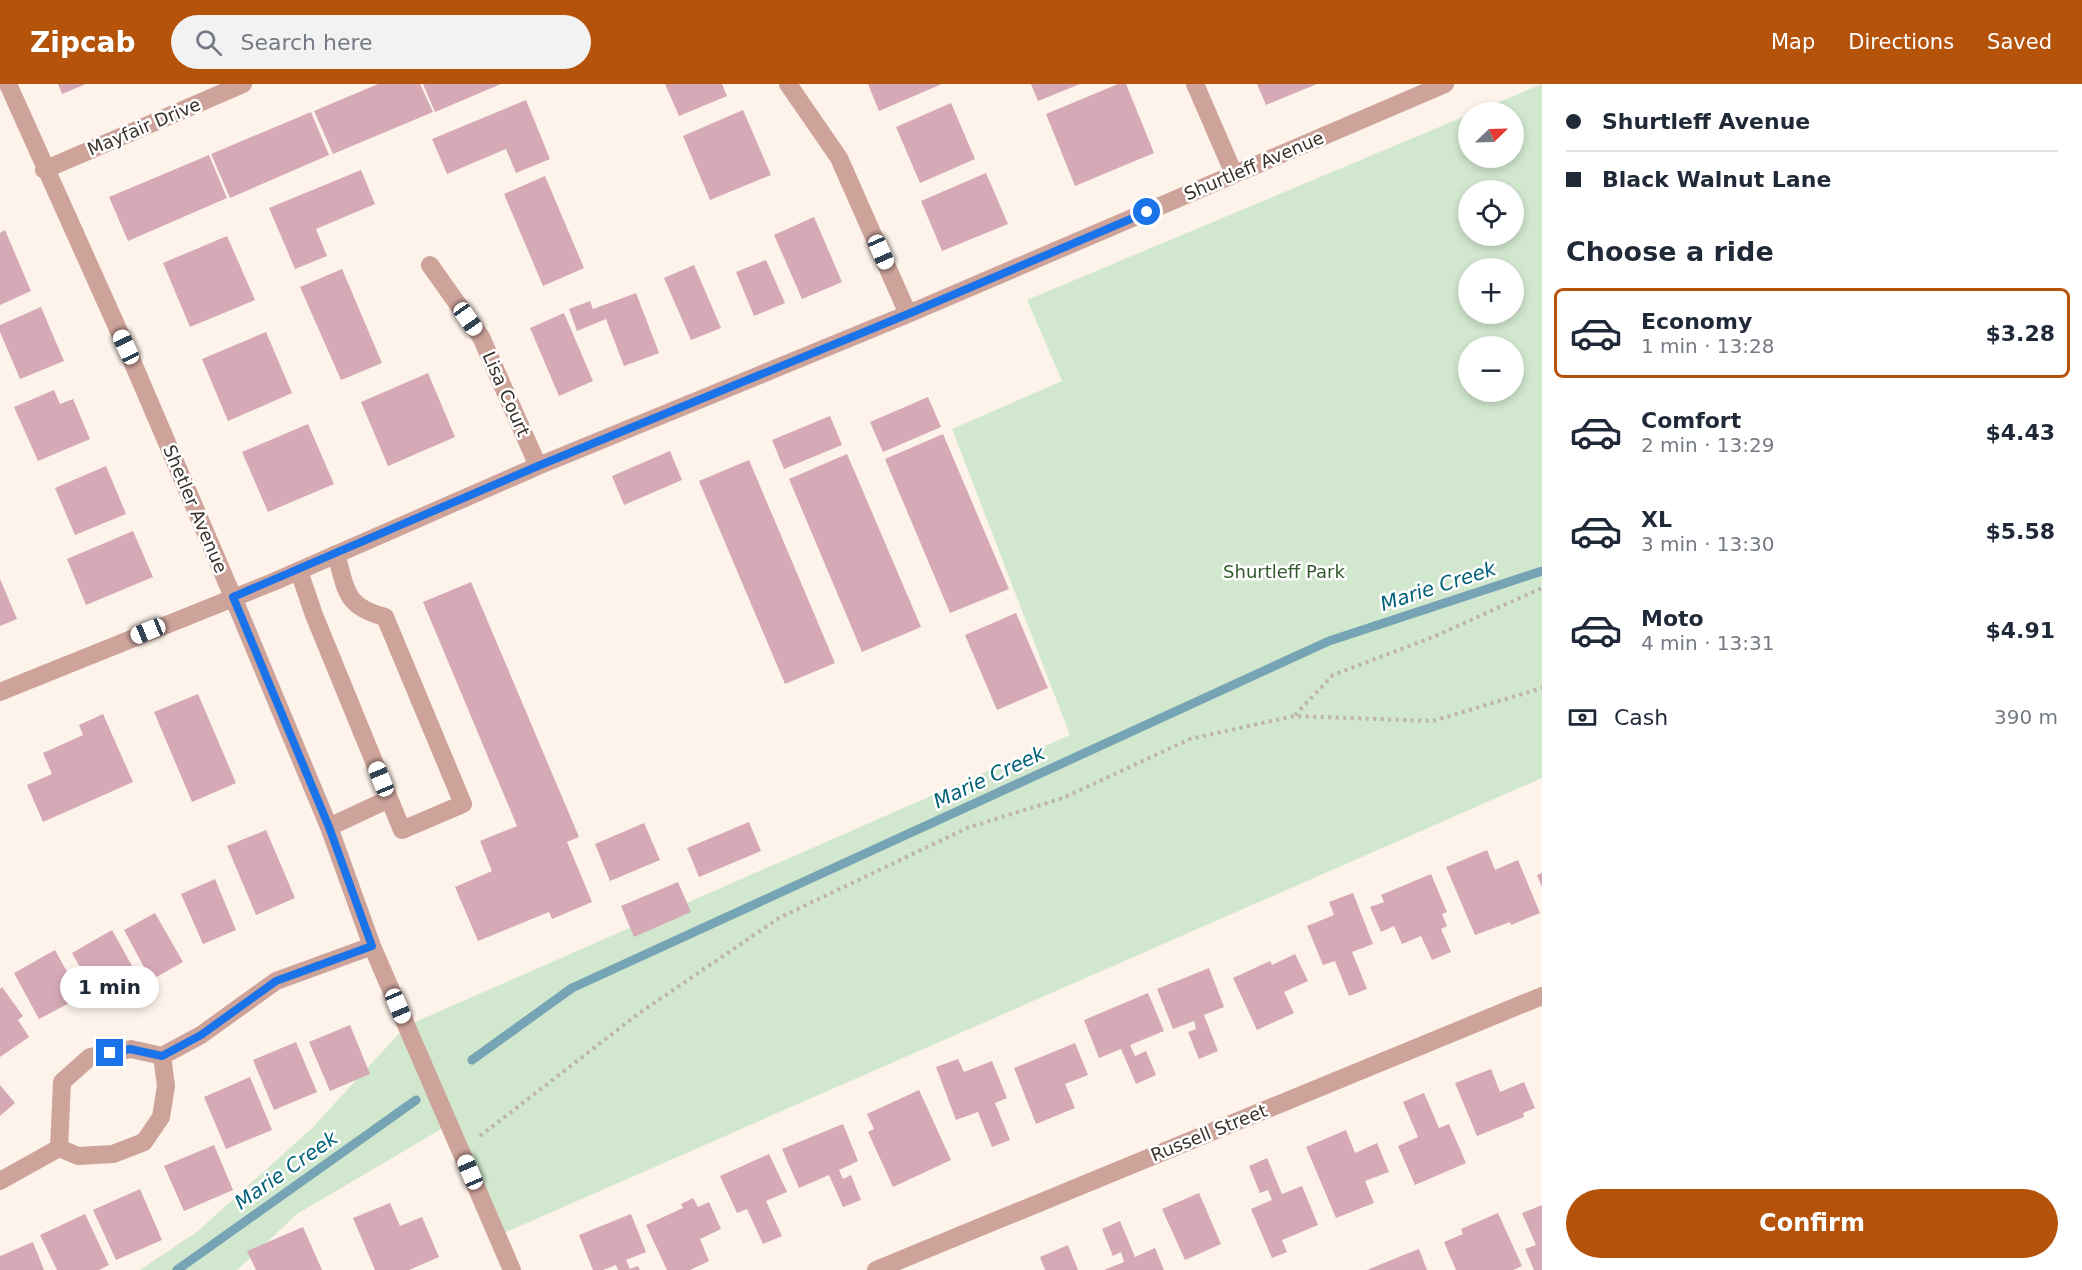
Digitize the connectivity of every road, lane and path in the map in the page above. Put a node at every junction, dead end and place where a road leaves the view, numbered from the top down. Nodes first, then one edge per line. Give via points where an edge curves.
1 (8, 84) edge
2 (243, 84) edge
3 (788, 84) edge
4 (1195, 84) edge
5 (1445, 84) edge
6 (44, 170) junction
7 (1234, 174) junction
8 (430, 265) dead end
9 (908, 314) junction
10 (538, 466) junction
11 (336, 554) junction
12 (299, 571) junction
13 (1542, 588) edge
14 (233, 597) junction
15 (1542, 688) edge
16 (0, 692) edge
17 (1294, 716) junction
18 (389, 799) junction
19 (329, 827) junction
20 (372, 946) junction
21 (1542, 996) edge
22 (162, 1056) junction
23 (59, 1148) junction
24 (460, 1151) junction
25 (0, 1181) edge
26 (512, 1270) edge
27 (876, 1270) edge

1 - 6 street, Shetler Avenue
2 - 6 street, Mayfair Drive
3 - 9 street via 839,158
4 - 7 street
5 - 7 street, Shurtleff Avenue
6 - 14 street, Shetler Avenue via 126,347
7 - 9 street, Shurtleff Avenue
8 - 10 street, Lisa Court via 481,337
9 - 10 street, Shurtleff Avenue
10 - 11 street, Shurtleff Avenue
11 - 12 street, Shurtleff Avenue
11 - 18 street via 349,597 363,611 385,617 463,804 402,830
12 - 14 street, Shurtleff Avenue
12 - 18 street
13 - 17 path via 1433,637 1333,675
14 - 16 street, Shurtleff Avenue
14 - 19 street, Shetler Avenue
15 - 17 path via 1433,721
17 - 24 path via 1190,739 1063,798 967,828 779,918 638,1014
18 - 19 street
19 - 20 street, Shetler Avenue
20 - 22 street via 276,981 201,1035
20 - 24 street, Shetler Avenue
21 - 27 street, Russell Street
22 - 23 street via 130,1049 90,1057 62,1082
22 - 23 street via 166,1086 161,1117 144,1142 113,1154 78,1156
23 - 25 street
24 - 26 street, Shetler Avenue

